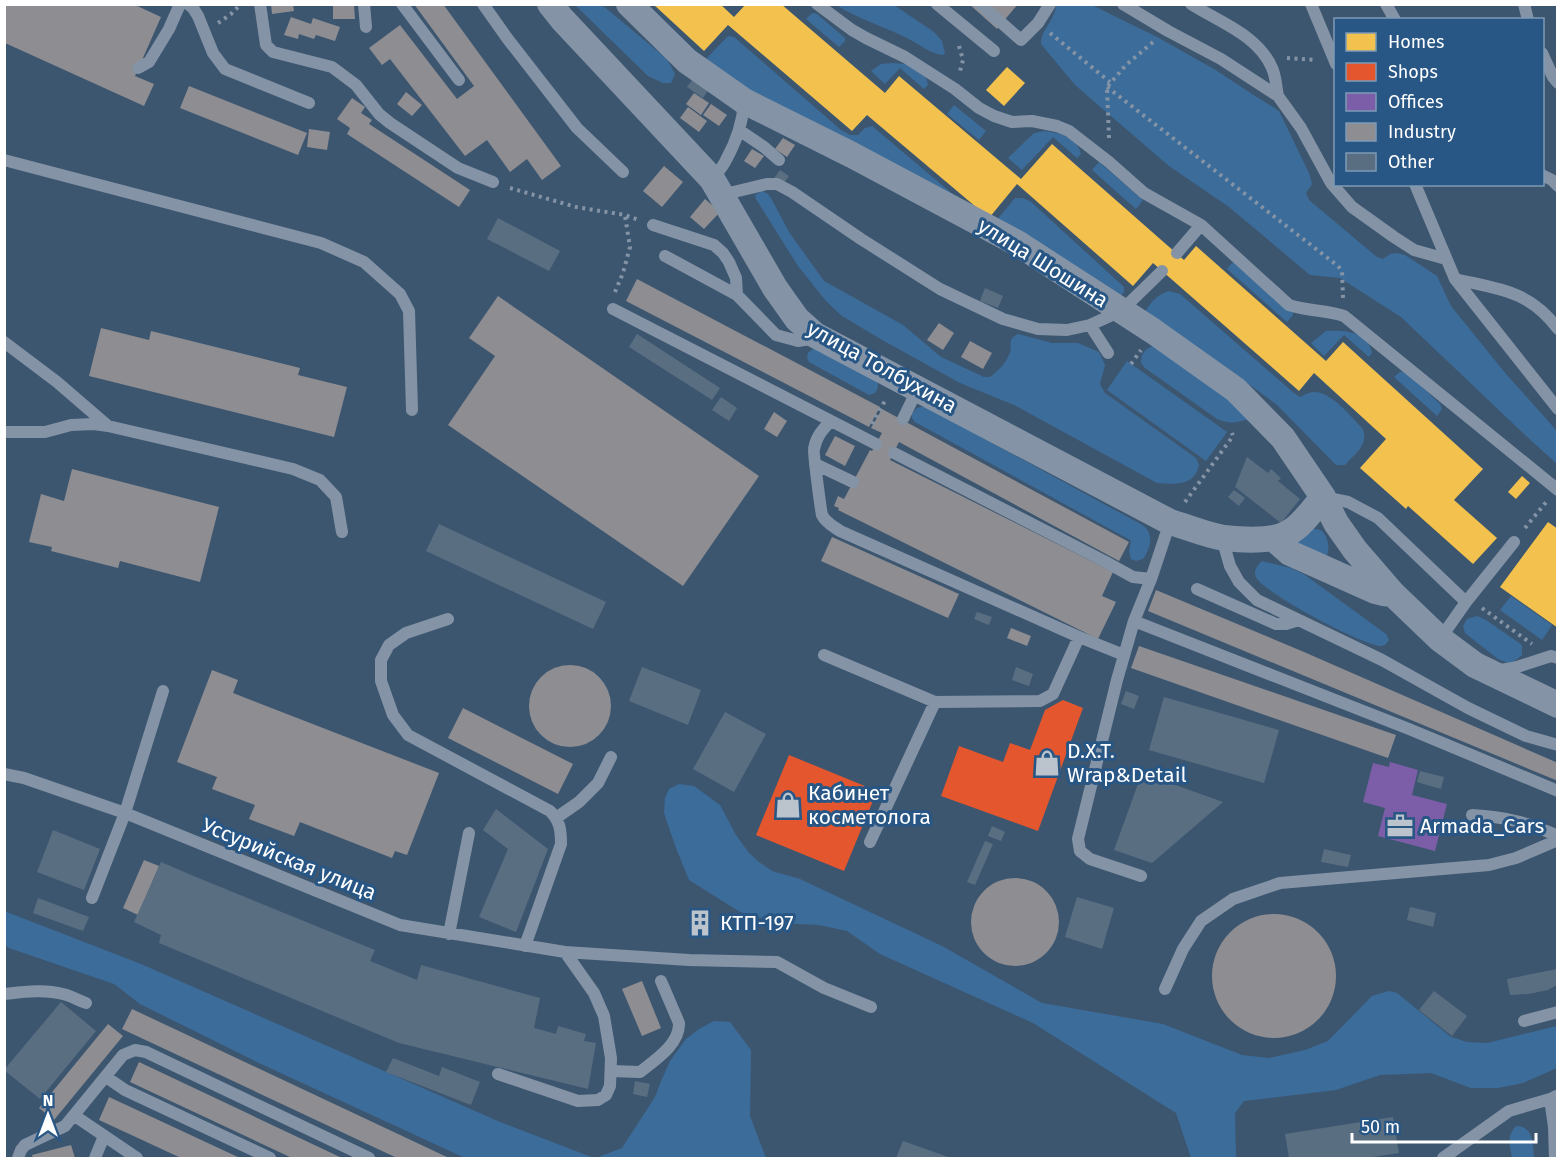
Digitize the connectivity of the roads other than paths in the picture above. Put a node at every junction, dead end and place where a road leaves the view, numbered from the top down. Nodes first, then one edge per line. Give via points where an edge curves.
1 (180, 4) edge
2 (188, 4) edge
3 (260, 4) edge
4 (364, 4) edge
5 (402, 4) edge
6 (483, 4) edge
7 (550, 4) edge
8 (629, 4) edge
9 (817, 4) edge
10 (938, 4) edge
11 (980, 4) edge
12 (1050, 4) edge
13 (1123, 4) edge
14 (1191, 4) edge
15 (1311, 4) edge
16 (1386, 4) edge
17 (1394, 18) edge
18 (366, 27) dead end
19 (994, 51) dead end
20 (1544, 57) edge
21 (1334, 61) edge
22 (138, 68) dead end
23 (459, 80) dead end
24 (1557, 82) edge
25 (1278, 96) junction
26 (744, 101) junction
27 (309, 104) dead end
28 (739, 130) junction
29 (4, 160) edge
30 (779, 160) dead end
31 (623, 172) dead end
32 (1544, 175) edge
33 (493, 182) road end
34 (1416, 186) edge
35 (1557, 186) edge
36 (716, 187) junction
37 (653, 225) road end
38 (1201, 225) junction
39 (1177, 253) dead end
40 (665, 256) dead end
41 (1446, 259) junction
42 (1162, 271) dead end
43 (1455, 279) junction
44 (737, 295) junction
45 (613, 309) road end
46 (1121, 311) junction
47 (1090, 325) junction
48 (1557, 329) edge
49 (815, 335) junction
50 (4, 342) edge
51 (1108, 353) dead end
52 (918, 388) junction
53 (1557, 409) edge
54 (412, 410) dead end
55 (903, 419) dead end
56 (831, 421) junction
57 (108, 426) junction
58 (4, 432) edge
59 (871, 441) road end
60 (894, 453) dead end
61 (815, 464) junction
62 (853, 482) dead end
63 (1557, 489) edge
64 (1323, 497) junction
65 (1170, 522) junction
66 (342, 532) dead end
67 (1222, 538) junction
68 (1273, 538) junction
69 (1514, 542) dead end
70 (1151, 579) junction
71 (1197, 589) dead end
72 (1393, 594) junction
73 (1468, 600) junction
74 (448, 618) dead end
75 (1299, 620) junction
76 (1134, 621) junction
77 (1079, 637) junction
78 (1440, 639) junction
79 (824, 655) dead end
80 (1124, 655) junction
81 (1554, 657) edge
82 (1489, 672) junction
83 (163, 691) dead end
84 (935, 702) junction
85 (1557, 705) edge
86 (1557, 745) edge
87 (611, 757) dead end
88 (4, 774) edge
89 (1557, 791) edge
90 (125, 813) junction
91 (1472, 815) dead end
92 (556, 818) junction
93 (469, 833) dead end
94 (1557, 838) edge
95 (870, 842) dead end
96 (1141, 876) dead end
97 (92, 898) dead end
98 (449, 934) junction
99 (525, 946) junction
100 (565, 952) junction
101 (661, 981) dead end
102 (1165, 988) dead end
103 (4, 994) edge
104 (86, 1003) dead end
105 (871, 1007) dead end
106 (1557, 1012) edge
107 (1524, 1021) dead end
108 (610, 1071) junction
109 (498, 1074) dead end
110 (106, 1077) junction
111 (1554, 1097) edge
112 (75, 1116) junction
113 (105, 1136) junction
114 (18, 1158) edge
115 (95, 1158) edge
116 (137, 1158) edge
117 (270, 1158) edge
118 (369, 1158) edge
119 (1443, 1158) edge
120 (1555, 1158) edge

1 - 22 lane via 149,62
2 - 27 lane via 225,69
3 - 33 lane via 266,45 273,52 332,67 356,85 390,123 458,168
4 - 18 lane
5 - 23 lane
6 - 31 lane via 578,128
7 - 36 street, улица Толбухина
8 - 26 street, улица Шошина via 687,61
9 - 38 lane via 852,30 905,57 994,116 1068,131 1144,193
10 - 19 lane
11 - 12 lane via 1021,40
13 - 25 lane
14 - 25 lane via 1257,45 1273,69
15 - 21 lane
16 - 17 lane
20 - 24 lane
25 - 41 lane via 1331,183 1352,207 1414,250
26 - 28 lane
26 - 46 street, улица Шошина via 1017,243
28 - 30 lane
28 - 36 lane
29 - 54 lane via 321,243 364,262 400,294 409,311
32 - 35 lane
34 - 41 lane
36 - 47 lane via 777,184 939,289 1003,319 1038,329 1067,330
36 - 49 street, улица Толбухина via 775,288 797,319
37 - 44 lane via 714,245 729,262 736,278
38 - 39 lane
38 - 63 lane via 1289,305 1344,316
40 - 44 lane
41 - 43 lane
42 - 46 lane
43 - 48 lane via 1515,294 1532,303
43 - 53 lane
44 - 49 lane via 776,335 798,341
45 - 56 lane
46 - 47 lane
46 - 64 street, улица Шошина via 1236,390 1283,438
47 - 51 lane
49 - 52 street, улица Толбухина
50 - 57 lane
52 - 55 lane
52 - 65 street, улица Толбухина
56 - 59 lane
56 - 61 lane via 818,434
57 - 58 lane via 71,425 45,432
57 - 66 lane via 293,470 320,480 336,496
60 - 70 lane via 1133,578
61 - 62 lane
61 - 77 lane via 821,513 827,523
64 - 68 street, улица Толбухина via 1294,529
64 - 72 street, улица Шошина via 1355,550
64 - 73 lane via 1348,502 1378,518
65 - 67 street, улица Толбухина
65 - 70 lane
67 - 68 street, улица Толбухина
67 - 75 lane via 1239,582 1257,600
68 - 72 street, улица Шошина via 1306,561 1375,591
69 - 73 lane
70 - 76 lane
71 - 75 lane via 1276,624
72 - 78 street, улица Шошина
73 - 78 lane
74 - 92 lane via 406,633 389,645 381,660 381,681 393,716 408,735
75 - 86 lane via 1478,713 1526,736
76 - 80 lane
76 - 89 lane
77 - 80 lane
77 - 84 lane via 1053,694 1040,701
78 - 82 street, улица Шошина
79 - 84 lane
80 - 96 lane via 1078,839 1080,850 1090,859
81 - 82 lane
82 - 85 street, улица Шошина
83 - 90 lane
84 - 95 lane
87 - 92 lane via 598,783
88 - 90 lane, Уссурийская улица
90 - 97 lane
90 - 98 lane, Уссурийская улица via 400,925
91 - 94 lane via 1521,821
92 - 99 lane via 561,844
93 - 98 lane
94 - 102 lane via 1516,858 1489,865 1280,883 1233,899 1201,921
98 - 99 lane, Уссурийская улица
99 - 100 lane, Уссурийская улица
100 - 105 lane, Уссурийская улица via 777,962 824,988
100 - 108 lane via 594,993 604,1016
101 - 108 lane via 679,1023 677,1035 640,1071
103 - 104 lane via 50,992
106 - 107 lane
108 - 109 lane via 606,1095 589,1101 578,1101
110 - 112 lane
110 - 117 lane via 125,1090
110 - 118 lane via 123,1055 135,1050 146,1052
111 - 119 lane via 1509,1111
111 - 120 lane
112 - 113 lane
112 - 114 lane via 65,1126 25,1145
113 - 115 lane
113 - 116 lane

